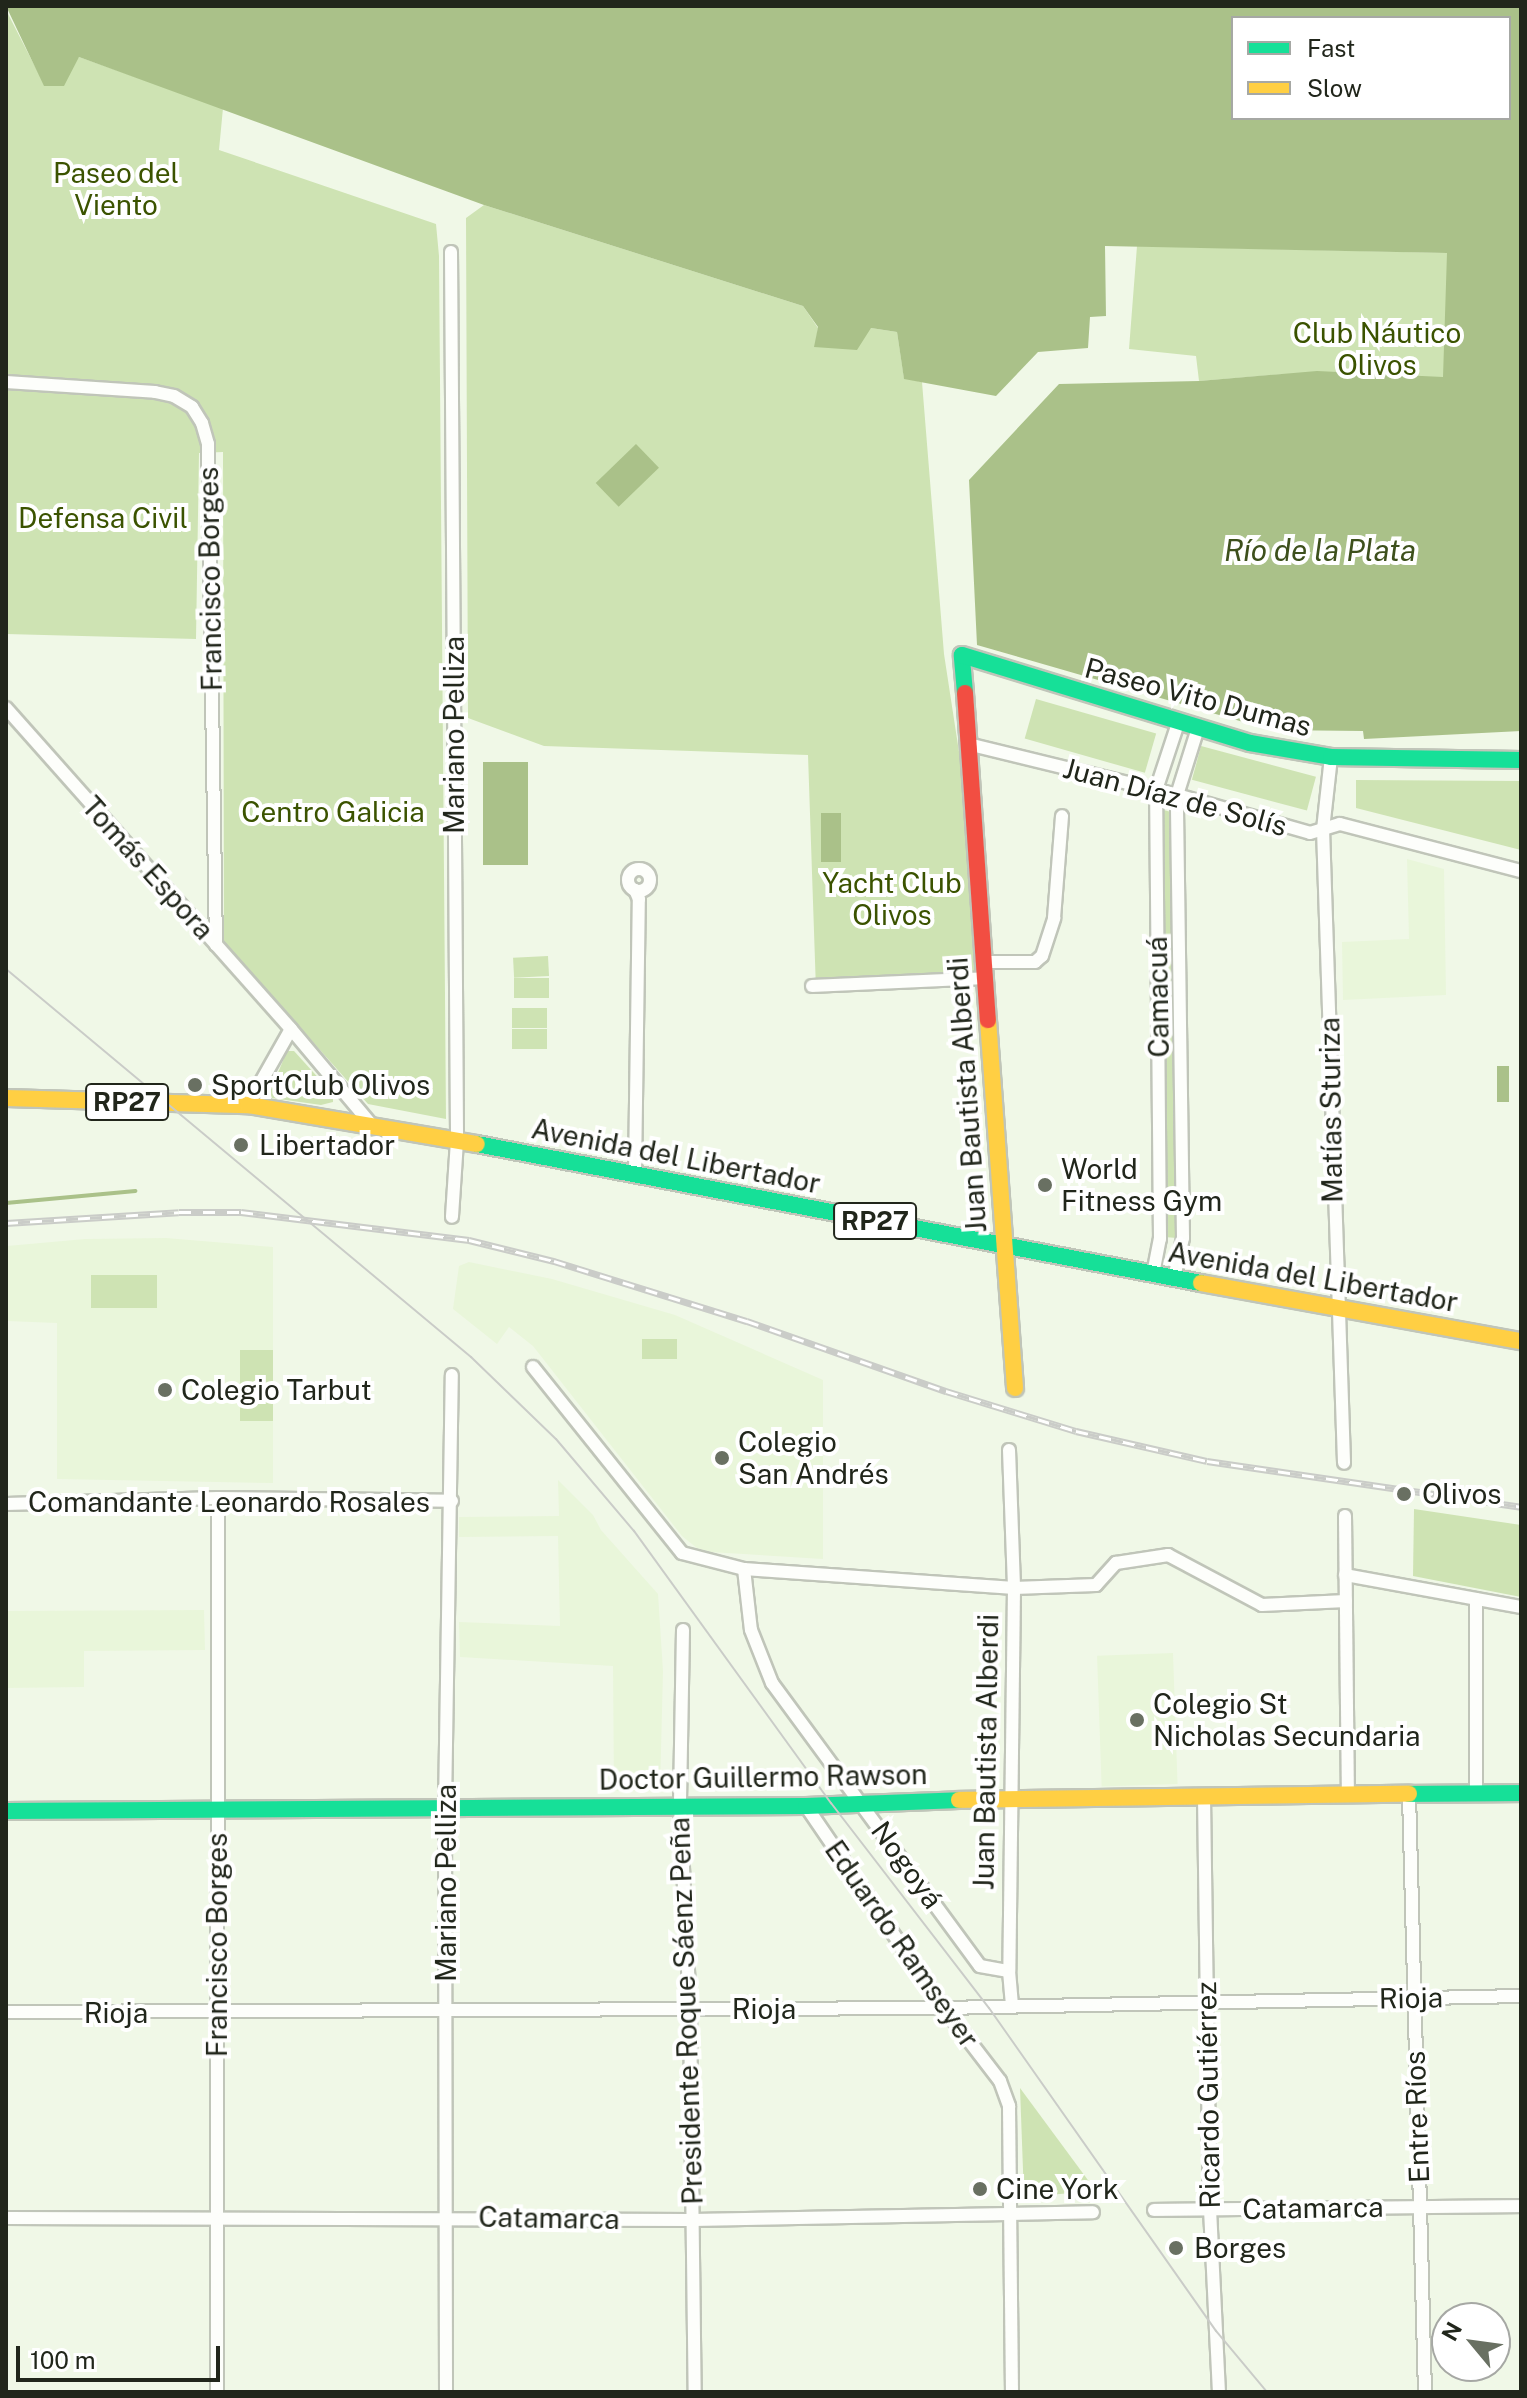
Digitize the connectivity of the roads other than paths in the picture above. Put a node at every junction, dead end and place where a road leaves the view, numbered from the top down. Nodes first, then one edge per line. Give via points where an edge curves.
1 (451, 252) dead end
2 (6, 382) edge
3 (962, 655) joint
4 (6, 708) edge
5 (1178, 723) junction
6 (1198, 728) junction
7 (968, 744) junction
8 (1331, 757) junction
9 (1521, 760) edge
10 (1156, 790) junction
11 (1177, 795) junction
12 (1062, 816) dead end
13 (1323, 829) junction
14 (1521, 871) edge
15 (640, 893) dead end
16 (1157, 929) junction
17 (1178, 929) junction
18 (216, 945) junction
19 (984, 970) junction
20 (812, 986) dead end
21 (291, 1029) junction
22 (6, 1098) edge
23 (248, 1105) junction
24 (370, 1123) junction
25 (457, 1141) junction
26 (1159, 1144) junction
27 (1181, 1144) junction
28 (635, 1173) junction
29 (452, 1217) dead end
30 (1003, 1246) junction
31 (1153, 1274) junction
32 (1174, 1278) junction
33 (1336, 1307) junction
34 (1521, 1341) edge
35 (533, 1367) dead end
36 (452, 1375) dead end
37 (1015, 1388) dead end
38 (1009, 1450) dead end
39 (1344, 1463) dead end
40 (218, 1498) junction
41 (452, 1501) junction
42 (6, 1504) edge
43 (1345, 1516) dead end
44 (744, 1569) junction
45 (1345, 1575) junction
46 (1014, 1588) junction
47 (1476, 1599) junction
48 (1346, 1601) junction
49 (1521, 1607) edge
50 (683, 1630) dead end
51 (1476, 1793) junction
52 (1521, 1793) edge
53 (1409, 1794) junction
54 (1348, 1795) junction
55 (1204, 1797) junction
56 (1011, 1798) junction
57 (861, 1802) junction
58 (680, 1806) junction
59 (806, 1806) junction
60 (445, 1808) junction
61 (217, 1809) junction
62 (6, 1811) edge
63 (1009, 1971) junction
64 (1521, 1996) edge
65 (1414, 1998) junction
66 (1207, 2003) junction
67 (1012, 2007) junction
68 (944, 2008) junction
69 (690, 2009) junction
70 (447, 2010) junction
71 (6, 2012) edge
72 (217, 2013) junction
73 (1420, 2206) junction
74 (1521, 2206) edge
75 (1210, 2209) junction
76 (1154, 2210) dead end
77 (1093, 2212) dead end
78 (1011, 2215) junction
79 (447, 2217) junction
80 (6, 2218) edge
81 (217, 2218) junction
82 (693, 2220) junction
83 (217, 2392) edge
84 (446, 2392) edge
85 (695, 2392) edge
86 (1012, 2392) edge
87 (1219, 2392) edge
88 (1425, 2392) edge

1 - 25 street, Mariano Pelliza
2 - 18 street, Francisco Borges via 155,392 192,407 202,423 208,444
3 - 5 street, Paseo Vito Dumas
3 - 7 street, Juan Bautista Alberdi
4 - 18 street, Tomás Espora
5 - 6 street, Paseo Vito Dumas
5 - 10 street, Camacuá
6 - 8 street, Paseo Vito Dumas
6 - 11 street, Camacuá
7 - 10 street, Juan Díaz de Solís
7 - 19 street, Juan Bautista Alberdi
8 - 9 street, Paseo Vito Dumas
8 - 13 street, Matías Sturiza
10 - 11 street, Juan Díaz de Solís
10 - 16 street, Camacuá
11 - 13 street, Juan Díaz de Solís via 1310,833
11 - 17 street, Camacuá
12 - 19 street via 1054,918 1042,956 1035,962
13 - 14 street, Juan Díaz de Solís via 1340,824
13 - 33 street, Matías Sturiza
15 - 28 street
16 - 17 street
16 - 26 street, Camacuá
17 - 27 street, Camacuá
18 - 21 street, Tomás Espora
19 - 20 street
19 - 30 street, Juan Bautista Alberdi
21 - 23 street
21 - 24 street, Tomás Espora
22 - 23 street, Avenida del Libertador / RP27
23 - 24 street, Avenida del Libertador / RP27
24 - 25 street, Avenida del Libertador / RP27
25 - 28 street, Avenida del Libertador / RP27
25 - 29 street, Mariano Pelliza
26 - 27 street
26 - 31 street, Camacuá via 1160,1239
27 - 32 street, Camacuá via 1183,1238
28 - 30 street, Avenida del Libertador / RP27
30 - 31 street, Avenida del Libertador / RP27
30 - 37 street, Juan Bautista Alberdi
31 - 32 street, Avenida del Libertador / RP27
32 - 33 street, Avenida del Libertador / RP27
33 - 34 street, Avenida del Libertador / RP27
33 - 39 street, Matías Sturiza
35 - 44 street via 682,1553
36 - 41 street, Mariano Pelliza
38 - 46 street, Juan Bautista Alberdi
40 - 41 street, Comandante Leonardo Rosales
40 - 42 street, Comandante Leonardo Rosales
40 - 61 street, Francisco Borges
41 - 60 street, Mariano Pelliza
43 - 45 street
44 - 46 street
44 - 57 street, Nogoyá via 751,1630 772,1683
45 - 47 street
45 - 48 street
46 - 48 street via 1096,1585 1116,1563 1168,1555 1262,1605
46 - 56 street, Juan Bautista Alberdi
47 - 49 street
47 - 51 street
48 - 54 street
50 - 58 street, Presidente Roque Sáenz Peña
51 - 52 street, Doctor Guillermo Rawson
51 - 53 street, Doctor Guillermo Rawson
53 - 54 street, Doctor Guillermo Rawson
53 - 65 street, Entre Ríos
54 - 55 street, Doctor Guillermo Rawson
55 - 56 street, Doctor Guillermo Rawson
55 - 66 street, Ricardo Gutiérrez
56 - 57 street, Doctor Guillermo Rawson
56 - 63 street, Juan Bautista Alberdi
57 - 59 street, Doctor Guillermo Rawson
57 - 63 street, Nogoyá via 980,1966
58 - 59 street, Doctor Guillermo Rawson
58 - 60 street, Doctor Guillermo Rawson
58 - 69 street, Presidente Roque Sáenz Peña
59 - 68 street, Eduardo Ramseyer
60 - 61 street, Doctor Guillermo Rawson
60 - 70 street, Mariano Pelliza
61 - 62 street, Doctor Guillermo Rawson
61 - 72 street, Francisco Borges
63 - 67 street, Juan Bautista Alberdi
64 - 65 street, Rioja
65 - 66 street, Rioja
65 - 73 street, Entre Ríos
66 - 67 street, Rioja
66 - 75 street, Ricardo Gutiérrez
67 - 68 street, Rioja
68 - 69 street, Rioja
68 - 78 street, Eduardo Ramseyer via 1000,2081 1009,2106
69 - 70 street, Rioja
69 - 82 street, Presidente Roque Sáenz Peña
70 - 72 street, Rioja
70 - 79 street, Mariano Pelliza
71 - 72 street, Rioja
72 - 81 street, Francisco Borges
73 - 74 street, Catamarca
73 - 75 street, Catamarca
73 - 88 street, Entre Ríos
75 - 76 street, Catamarca
75 - 87 street, Ricardo Gutiérrez
77 - 78 street, Catamarca
78 - 82 street, Catamarca
78 - 86 street
79 - 81 street, Catamarca
79 - 82 street, Catamarca
79 - 84 street, Mariano Pelliza
80 - 81 street, Catamarca
81 - 83 street, Francisco Borges
82 - 85 street, Presidente Roque Sáenz Peña

